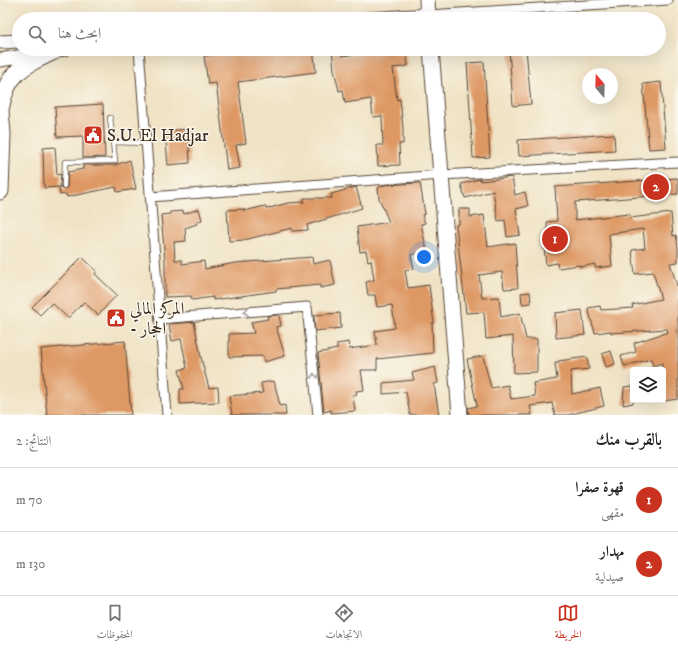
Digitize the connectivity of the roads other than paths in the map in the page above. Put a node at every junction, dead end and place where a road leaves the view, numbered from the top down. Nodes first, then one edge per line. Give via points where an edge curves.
1 (668, 0) edge
2 (428, 11) edge
3 (12, 41) edge
4 (0, 42) edge
5 (24, 56) edge
6 (46, 56) edge
7 (140, 56) edge
8 (432, 56) edge
9 (0, 60) edge
10 (0, 111) edge
11 (110, 118) dead end
12 (113, 142) junction
13 (146, 142) junction
14 (678, 162) edge
15 (0, 163) edge
16 (441, 175) junction
17 (64, 186) dead end
18 (0, 191) edge
19 (150, 197) junction
20 (160, 319) junction
21 (167, 415) edge
22 (318, 415) edge
23 (460, 415) edge

1 - 2 street
3 - 4 main road
5 - 9 main road
6 - 10 highway via 22,67 14,75 4,90
7 - 13 street
8 - 16 main road
10 - 15 highway
11 - 12 lane
12 - 13 lane
12 - 17 lane via 115,161 65,162
13 - 19 street
14 - 16 street
15 - 18 highway
16 - 19 street
16 - 23 main road
19 - 20 street
20 - 21 street
22 -> 20 street via 307,307

